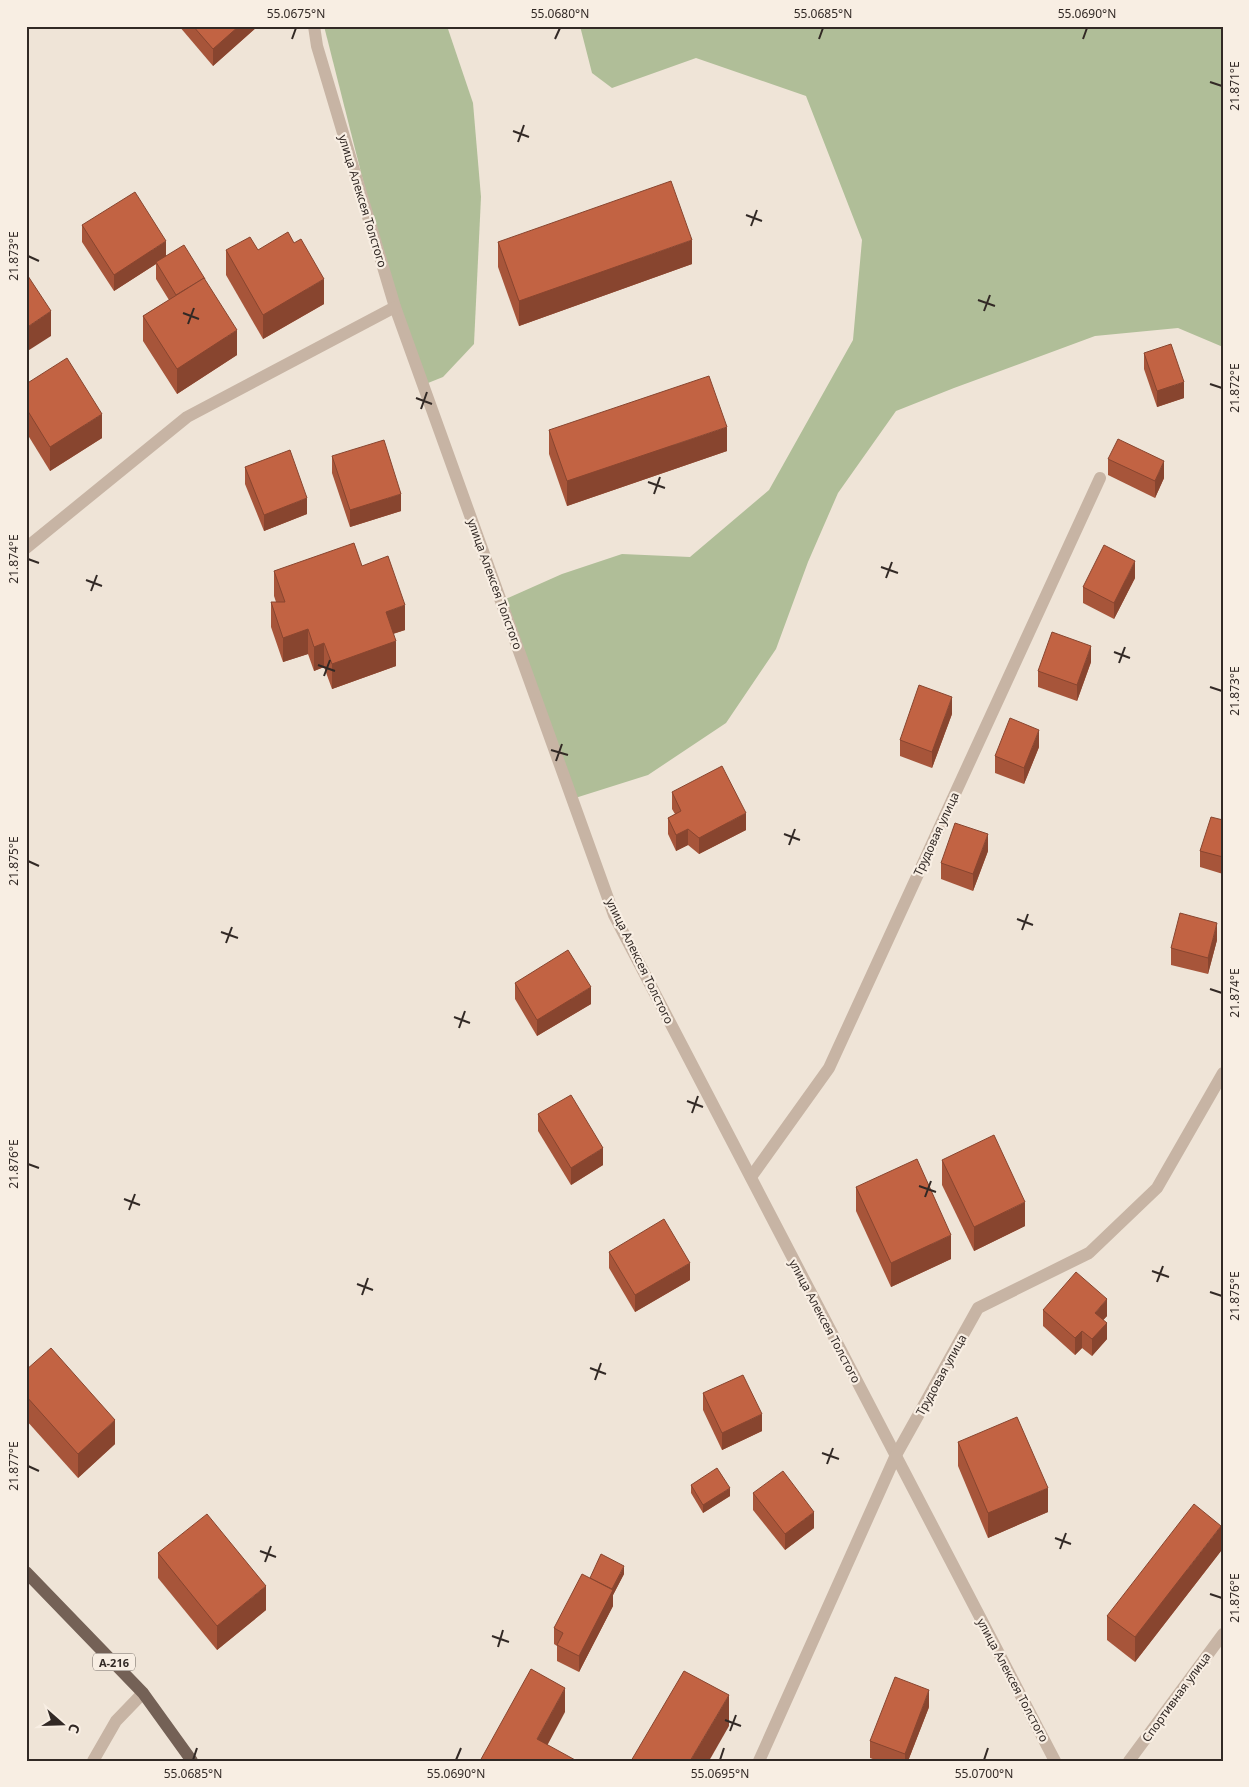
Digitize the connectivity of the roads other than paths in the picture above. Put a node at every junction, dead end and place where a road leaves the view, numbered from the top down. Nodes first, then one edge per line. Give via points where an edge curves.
1 (314, 26) edge
2 (395, 307) junction
3 (1100, 478) dead end
4 (26, 548) edge
5 (1223, 1073) edge
6 (751, 1177) junction
7 (896, 1455) junction
8 (26, 1572) edge
9 (1223, 1634) edge
10 (143, 1693) junction
11 (93, 1761) edge
12 (192, 1761) edge
13 (759, 1761) edge
14 (1055, 1761) edge
15 (1130, 1761) edge

1 - 2 street, улица Алексея Толстого
2 - 4 street via 187,417
2 - 6 street, улица Алексея Толстого via 614,915
3 - 6 street, Трудовая улица via 829,1068
5 - 7 street, Трудовая улица via 1157,1188 1089,1253 978,1308
6 - 7 street, улица Алексея Толстого
7 - 13 street, Трудовая улица
7 - 14 street, улица Алексея Толстого
8 - 10 main road, А-216
9 - 15 street, Спортивная улица
10 - 11 street via 116,1721
10 - 12 main road, А-216

